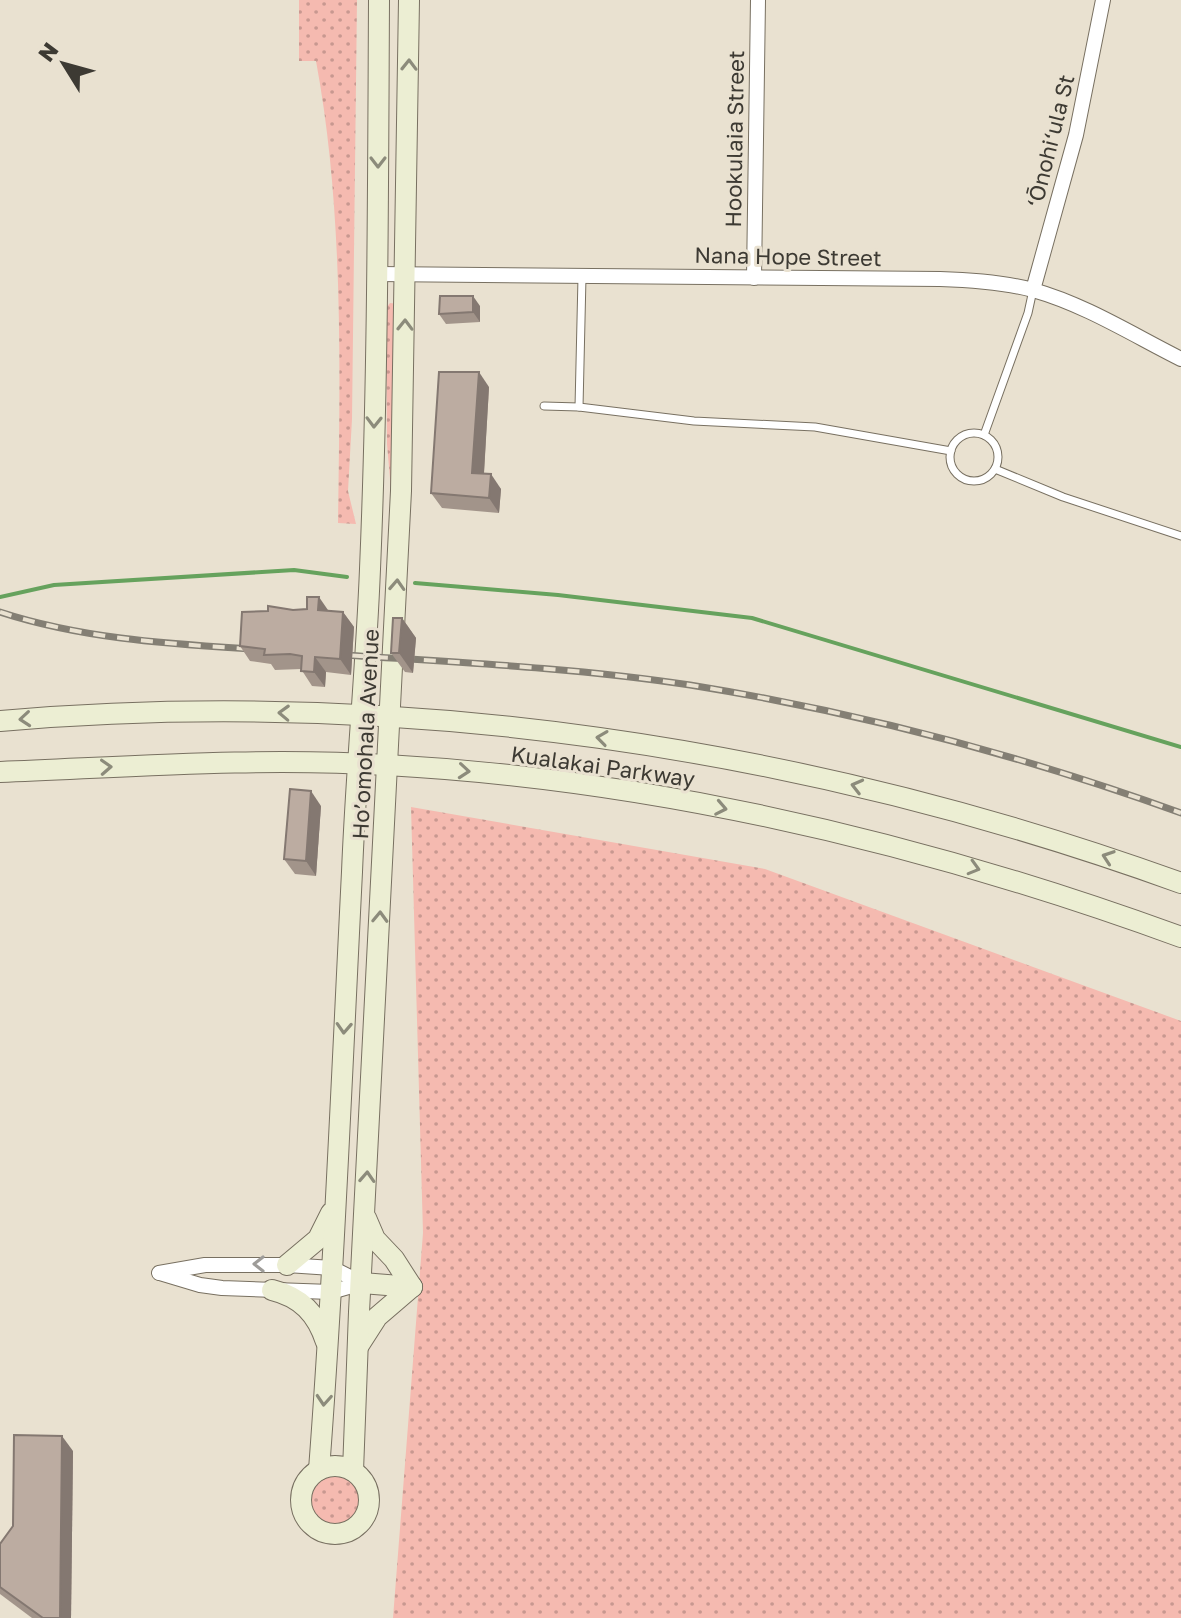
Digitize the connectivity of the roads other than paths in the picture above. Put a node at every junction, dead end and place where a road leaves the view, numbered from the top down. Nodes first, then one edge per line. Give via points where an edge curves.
1 (379, 0) edge
2 (409, 0) edge
3 (758, 0) edge
4 (1103, 0) edge
5 (377, 274) junction
6 (406, 274) junction
7 (582, 277) junction
8 (754, 278) junction
9 (1033, 290) junction
10 (1181, 359) edge
11 (544, 406) dead end
12 (579, 407) junction
13 (984, 435) junction
14 (951, 451) junction
15 (995, 469) junction
16 (1181, 536) edge
17 (362, 717) junction
18 (389, 718) junction
19 (0, 721) edge
20 (358, 764) junction
21 (386, 765) junction
22 (0, 772) edge
23 (1181, 883) edge
24 (1181, 937) edge
25 (335, 1201) junction
26 (365, 1212) junction
27 (287, 1265) junction
28 (332, 1268) junction
29 (362, 1283) junction
30 (412, 1287) junction
31 (272, 1290) junction
32 (331, 1292) junction
33 (358, 1347) junction
34 (328, 1348) junction
35 (319, 1470) junction
36 (353, 1471) junction

1 -> 5 main road, Ho’omohala Avenue
6 -> 2 main road, Ho’omohala Avenue
3 - 8 street, Hookulaia Street
4 - 9 street, ‘Ōnohi‘ula St via 1076,135
5 - 6 street, Nana Hope Street
5 -> 17 main road, Ho’omohala Avenue
6 - 7 street, Nana Hope Street
18 -> 6 main road, Ho’omohala Avenue
7 - 8 street, Nana Hope Street
7 - 12 lane
8 - 9 street, Nana Hope Street via 968,280
9 - 10 street, Nana Hope Street via 1097,315
9 - 13 lane
11 - 12 lane
12 - 14 lane via 694,421 815,427
13 - 14 lane via 960,437
13 - 15 lane via 996,446
14 - 15 lane via 952,467 962,478 977,481
15 - 16 lane
17 - 18 main road, Kualakai Parkway
17 -> 19 main road, Kualakai Parkway via 217,710
17 - 20 main road, Ho’omohala Avenue
18 - 21 main road, Ho’omohala Avenue
23 -> 18 main road, Kualakai Parkway via 969,814 796,771 593,737
20 - 21 main road, Kualakai Parkway
22 -> 20 main road, Kualakai Parkway
20 -> 25 main road, Ho’omohala Avenue
21 -> 24 main road, Kualakai Parkway via 614,788 791,822 1002,876
26 -> 21 main road, Ho’omohala Avenue
25 - 27 main road via 318,1239
25 - 28 main road, Ho’omohala Avenue
26 - 29 main road, Ho’omohala Avenue
26 - 30 main road via 375,1239
27 - 28 street
27 -> 31 street via 205,1265 159,1273 200,1285
28 - 29 street
28 - 32 main road, Ho’omohala Avenue
29 - 30 main road
29 - 32 street
29 - 33 main road, Ho’omohala Avenue
30 - 33 main road via 377,1317
31 - 32 street
31 - 34 main road via 294,1297 308,1309
32 - 34 main road, Ho’omohala Avenue
33 - 36 main road, Ho’omohala Avenue
34 -> 35 main road, Ho’omohala Avenue
35 - 36 main road via 331,1466
35 - 36 main road, Ho’omohala Avenue via 303,1487 301,1509 313,1527 334,1535 355,1528 367,1510 367,1488

